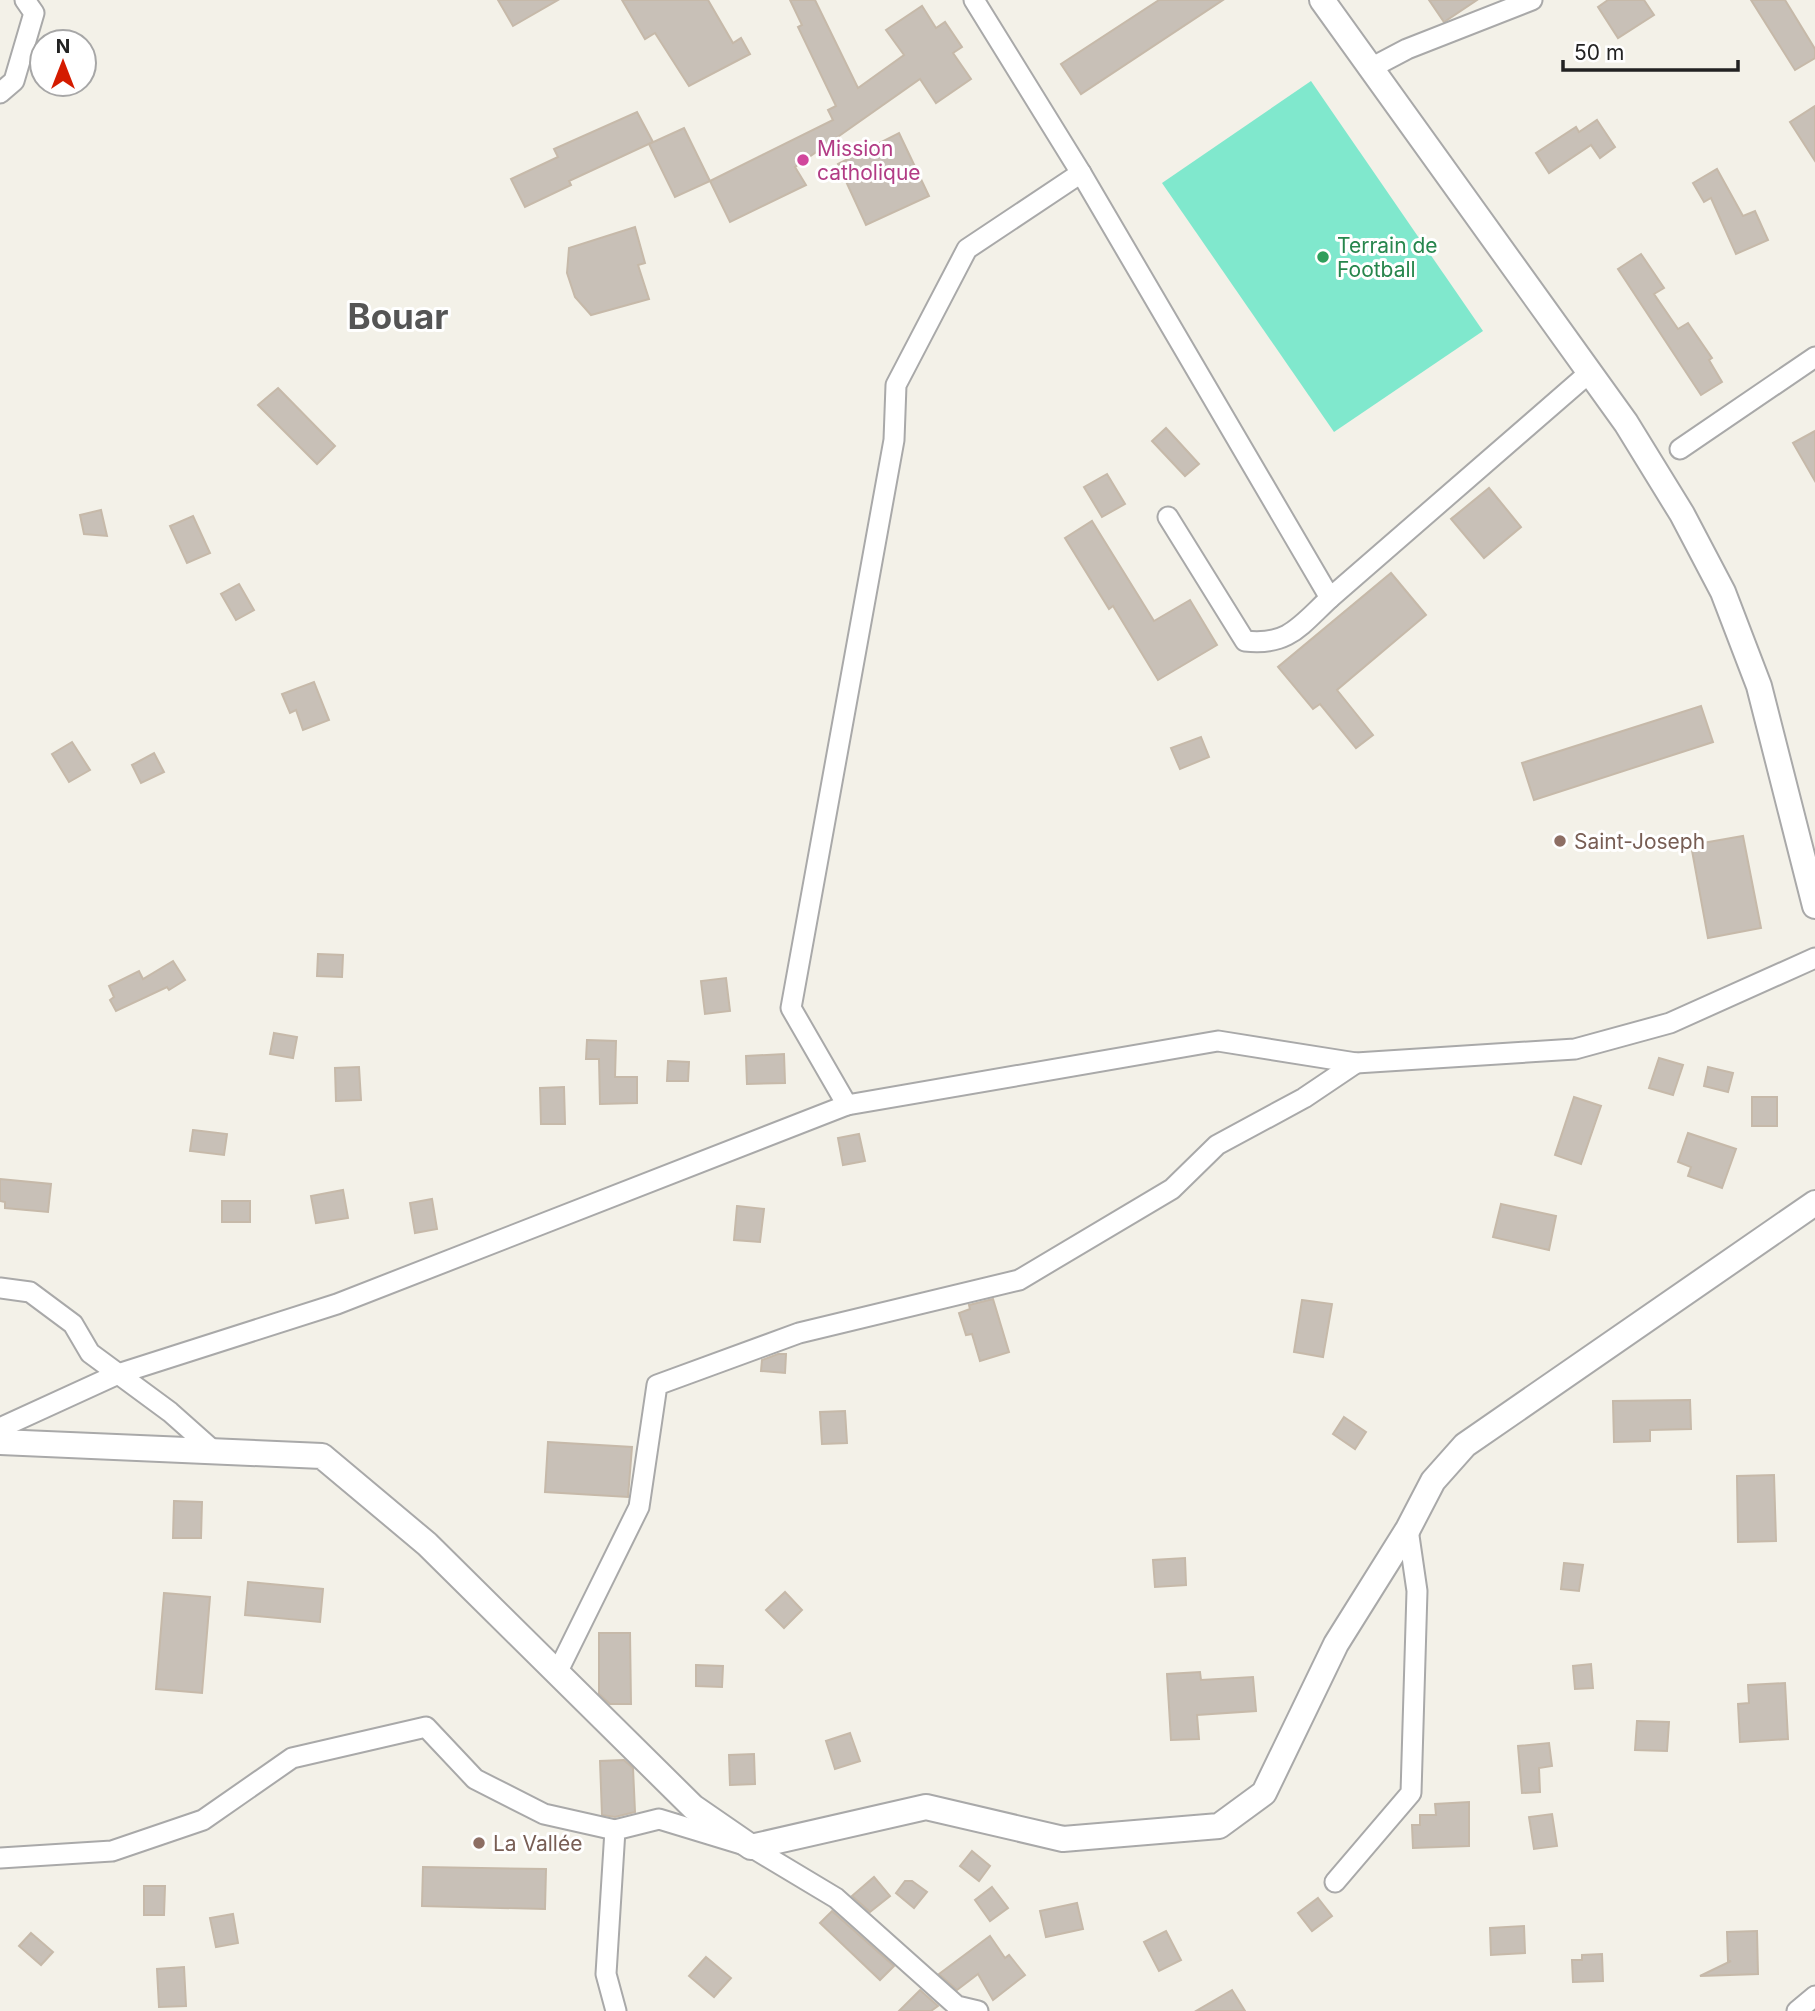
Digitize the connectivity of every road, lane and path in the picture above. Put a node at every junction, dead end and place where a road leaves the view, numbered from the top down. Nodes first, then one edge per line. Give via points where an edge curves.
1 (25, 0) edge
2 (974, 0) edge
3 (1322, 0) edge
4 (1532, 0) edge
5 (1369, 69) junction
6 (0, 93) edge
7 (1081, 173) junction
8 (1815, 358) edge
9 (1589, 373) junction
10 (1680, 449) dead end
11 (1168, 517) dead end
12 (1330, 598) junction
13 (1815, 906) edge
14 (1815, 958) edge
15 (1356, 1063) junction
16 (847, 1105) junction
17 (1815, 1203) edge
18 (0, 1288) edge
19 (118, 1374) junction
20 (0, 1428) edge
21 (0, 1442) edge
22 (215, 1452) junction
23 (1408, 1529) junction
24 (557, 1673) junction
25 (615, 1830) junction
26 (751, 1847) junction
27 (0, 1858) edge
28 (1335, 1882) dead end
29 (1815, 1996) edge
30 (616, 2011) edge
31 (978, 2011) edge
32 (1797, 2011) edge

1 - 6 street via 34,13 14,81
2 - 7 street
3 - 5 street
4 - 5 street via 1406,49
5 - 9 street
7 - 12 street
7 - 16 street via 967,249 895,385 894,440 791,1008
8 - 10 street
9 - 12 street
9 - 13 street via 1682,514 1723,592 1759,686
11 - 12 street via 1245,641 1270,644 1295,630
14 - 15 street via 1670,1023 1575,1049
15 - 16 street via 1218,1041
15 - 24 street via 1304,1098 1217,1145 1172,1189 1019,1280 799,1333 657,1385 639,1507
16 - 19 street via 337,1304
17 - 23 street via 1465,1445 1433,1480
18 - 19 street via 30,1292 41,1300 73,1324 90,1353
19 - 20 street
19 - 22 street
21 - 22 street
22 - 24 street via 322,1456 427,1544
23 - 26 street via 1336,1644 1264,1793 1219,1826 1063,1839 926,1807
23 - 28 street via 1417,1591 1411,1793
24 - 26 street via 692,1807
25 - 26 street via 659,1819
25 - 27 street via 544,1814 475,1779 426,1727 292,1758 203,1820 112,1851
25 - 30 street via 606,1973
26 - 31 street via 836,1898 957,2006
29 - 32 street

